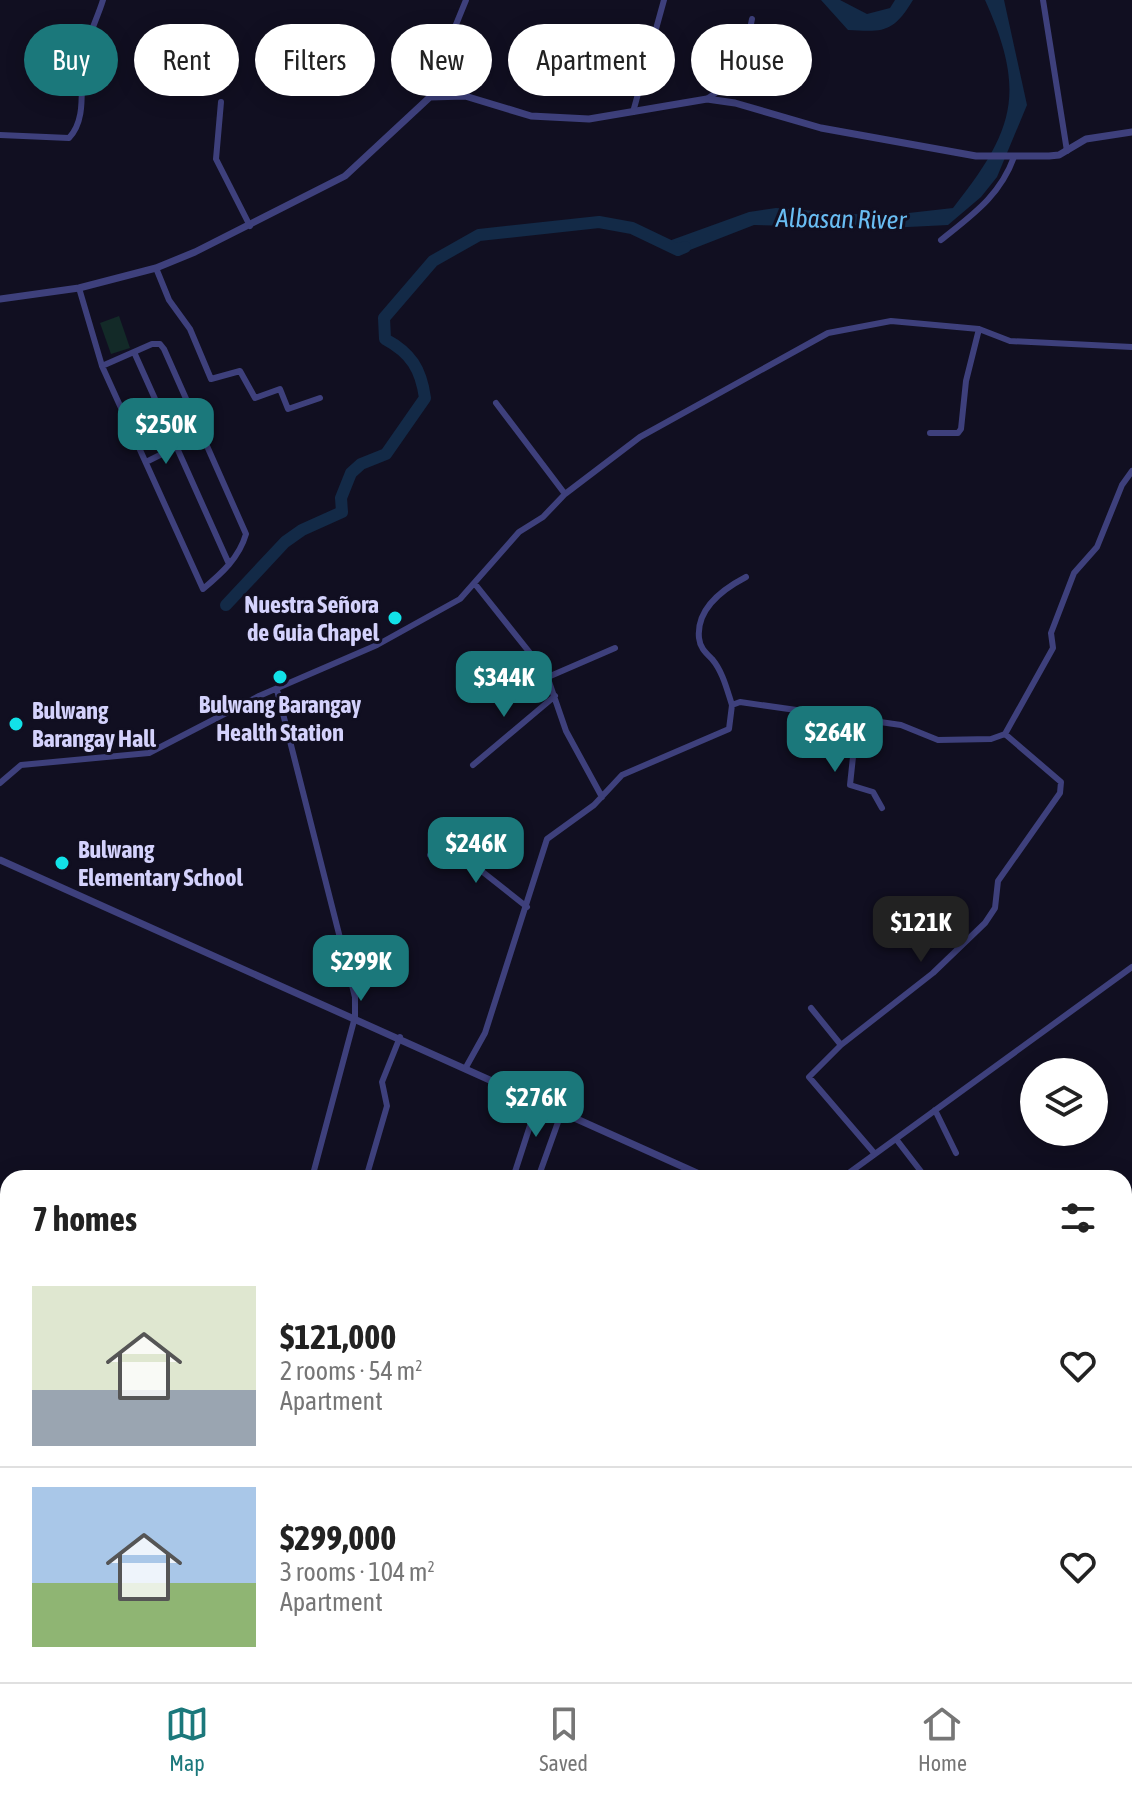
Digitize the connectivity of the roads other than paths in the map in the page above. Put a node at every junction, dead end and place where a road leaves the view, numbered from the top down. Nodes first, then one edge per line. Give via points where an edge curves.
1 (103, 0) edge
2 (466, 0) edge
3 (664, 0) edge
4 (1043, 0) edge
5 (752, 19) dead end
6 (430, 97) junction
7 (707, 99) junction
8 (221, 102) dead end
9 (633, 112) junction
10 (1132, 132) edge
11 (0, 135) edge
12 (1067, 151) junction
13 (1014, 157) junction
14 (250, 226) junction
15 (941, 240) dead end
16 (156, 268) junction
17 (79, 288) junction
18 (0, 299) edge
19 (979, 329) junction
20 (1132, 347) edge
21 (134, 352) junction
22 (102, 366) junction
23 (320, 398) dead end
24 (496, 403) dead end
25 (930, 433) dead end
26 (200, 435) junction
27 (175, 449) junction
28 (146, 462) junction
29 (1132, 471) edge
30 (565, 494) junction
31 (230, 565) junction
32 (746, 577) dead end
33 (475, 584) junction
34 (615, 648) dead end
35 (548, 677) junction
36 (277, 690) junction
37 (555, 696) junction
38 (732, 705) junction
39 (862, 721) junction
40 (1005, 734) junction
41 (473, 765) dead end
42 (0, 783) edge
43 (602, 797) junction
44 (882, 808) dead end
45 (430, 855) dead end
46 (0, 860) edge
47 (527, 907) junction
48 (1132, 967) edge
49 (811, 1008) dead end
50 (355, 1017) junction
51 (400, 1037) junction
52 (841, 1045) junction
53 (465, 1069) junction
54 (538, 1101) junction
55 (935, 1110) junction
56 (562, 1111) junction
57 (896, 1139) junction
58 (956, 1153) dead end
59 (875, 1154) junction
60 (314, 1170) edge
61 (368, 1170) edge
62 (516, 1170) edge
63 (541, 1170) edge
64 (683, 1170) edge
65 (853, 1170) edge
66 (920, 1170) edge

1 - 11 street via 83,61 84,93 75,132 69,138
2 - 6 street
3 - 9 street
4 - 12 street
5 - 7 street via 747,59 738,77
6 - 9 street via 465,96 531,116 589,119
6 - 14 street via 345,176
7 - 9 street
7 - 13 street via 821,128 976,156
8 - 14 street via 216,159
10 - 12 street via 1086,139
12 - 13 street
13 - 15 street via 989,202
14 - 16 street
16 - 17 street
16 - 23 street via 211,379 240,371 255,398 280,389 288,409
17 - 18 street
17 - 22 street
19 - 20 street via 1010,341
19 - 25 street via 961,429
19 - 30 street via 891,321 828,333 672,416
21 - 22 street
21 - 26 street via 152,344 164,349
21 - 27 street
22 - 28 street
24 - 30 street
26 - 27 street
26 - 31 street via 246,534
27 - 28 street
27 - 31 street
28 - 31 street via 203,589
29 - 40 street via 1097,547 1074,573 1051,633 1053,648
30 - 33 street via 519,532
32 - 38 street via 717,593 698,637 718,666
33 - 35 street
33 - 36 street via 460,599 377,645
34 - 35 street
35 - 37 street
36 - 42 street via 149,753 21,765
36 - 50 street via 352,977
37 - 41 street
37 - 43 street via 566,731
38 - 39 street
38 - 43 street via 729,729 622,775
39 - 40 street via 901,725 938,740
39 - 44 street via 850,785 873,792
40 - 52 street via 1061,782 1060,793 998,881 995,908 985,923 933,973
43 - 47 street via 547,839
45 - 47 street via 479,869
46 - 50 street
47 - 53 street via 485,1033
48 - 55 street
49 - 52 street
50 - 51 street
50 - 60 street
51 - 53 street
51 - 61 street via 382,1082 387,1106
52 - 59 street via 809,1079
53 - 54 street
54 - 56 street
54 - 62 street
55 - 57 street
55 - 58 street
56 - 63 street
56 - 64 street
57 - 59 street
57 - 66 street
59 - 65 street

